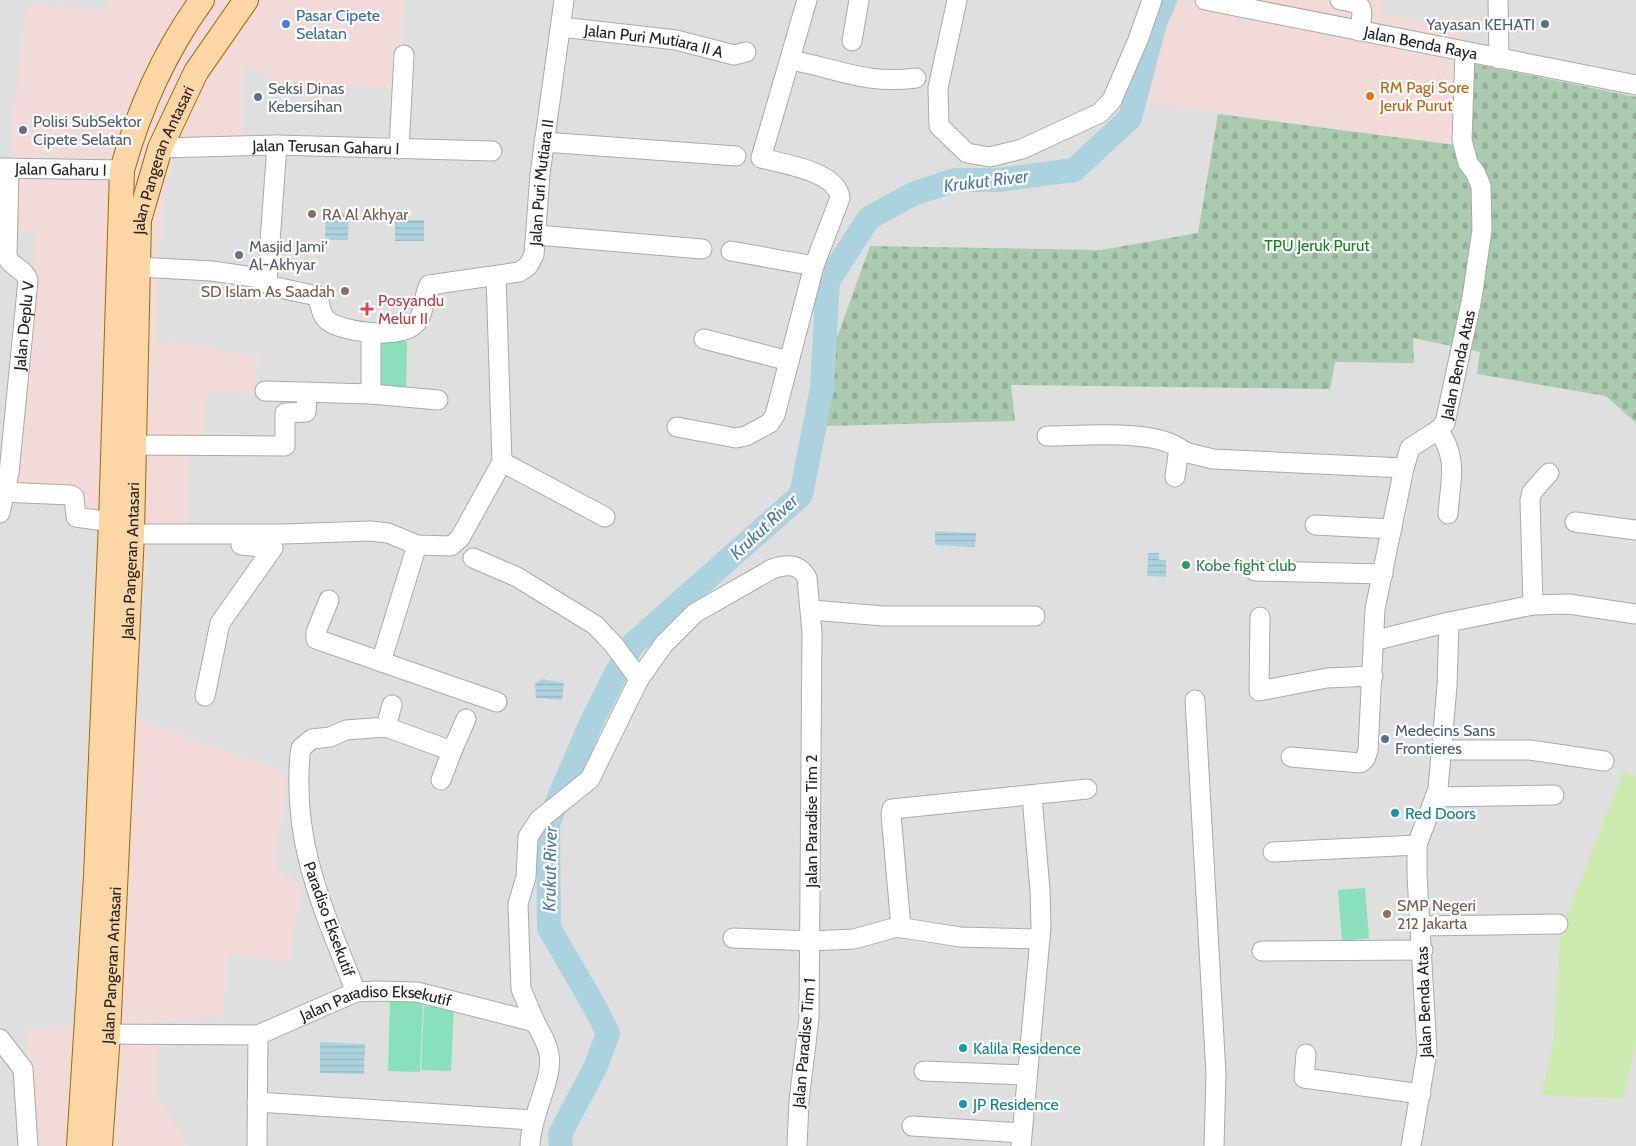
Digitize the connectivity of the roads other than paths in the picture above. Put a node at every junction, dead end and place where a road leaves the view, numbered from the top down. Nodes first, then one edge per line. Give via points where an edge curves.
1 (202, 0) edge
2 (230, 0) edge
3 (246, 0) edge
4 (564, 0) edge
5 (807, 0) edge
6 (859, 0) edge
7 (957, 0) edge
8 (1152, 0) edge
9 (1205, 0) edge
10 (1340, 0) edge
11 (1498, 0) edge
12 (1288, 8) edge
13 (561, 27) junction
14 (1360, 31) junction
15 (852, 41) dead end
16 (746, 52) dead end
17 (1465, 53) junction
18 (404, 56) dead end
19 (1499, 59) junction
20 (790, 60) junction
21 (916, 78) dead end
22 (1636, 85) edge
23 (544, 142) junction
24 (277, 146) junction
25 (160, 148) junction
26 (399, 148) junction
27 (492, 151) dead end
28 (736, 156) dead end
29 (4, 168) edge
30 (131, 171) junction
31 (139, 220) junction
32 (537, 235) junction
33 (702, 249) dead end
34 (731, 251) dead end
35 (814, 266) junction
36 (138, 267) junction
37 (496, 276) junction
38 (267, 283) junction
39 (371, 333) junction
40 (704, 339) dead end
41 (789, 361) junction
42 (266, 391) dead end
43 (307, 392) junction
44 (371, 394) junction
45 (438, 400) dead end
46 (677, 427) dead end
47 (1438, 430) junction
48 (1047, 436) dead end
49 (134, 445) junction
50 (1179, 448) junction
51 (502, 462) junction
52 (1404, 468) junction
53 (1549, 473) dead end
54 (1175, 477) dead end
55 (2, 493) edge
56 (0, 513) edge
57 (1448, 514) dead end
58 (605, 517) dead end
59 (111, 522) junction
60 (1574, 522) dead end
61 (1315, 525) dead end
62 (1392, 529) junction
63 (1636, 530) edge
64 (132, 534) junction
65 (217, 534) junction
66 (417, 545) junction
67 (473, 558) dead end
68 (1256, 571) dead end
69 (1383, 574) junction
70 (329, 600) dead end
71 (1533, 605) junction
72 (810, 610) junction
73 (1636, 614) edge
74 (1035, 616) dead end
75 (1260, 617) dead end
76 (1449, 622) junction
77 (1373, 641) junction
78 (381, 662) junction
79 (636, 674) junction
80 (1372, 676) junction
81 (205, 696) dead end
82 (1195, 700) dead end
83 (497, 702) dead end
84 (392, 705) dead end
85 (466, 719) dead end
86 (386, 727) junction
87 (1443, 750) junction
88 (452, 751) junction
89 (1290, 757) dead end
90 (1604, 761) dead end
91 (441, 780) dead end
92 (1087, 789) dead end
93 (1554, 795) dead end
94 (1032, 796) junction
95 (1435, 797) junction
96 (1418, 845) junction
97 (1273, 852) dead end
98 (1558, 924) dead end
99 (1421, 926) junction
100 (901, 928) junction
101 (733, 938) dead end
102 (1040, 939) junction
103 (811, 941) junction
104 (1423, 950) junction
105 (1262, 951) dead end
106 (356, 992) junction
107 (535, 1022) junction
108 (97, 1034) junction
109 (258, 1035) junction
110 (0, 1040) edge
111 (1306, 1054) dead end
112 (924, 1070) dead end
113 (1027, 1075) junction
114 (1420, 1094) junction
115 (257, 1102) junction
116 (533, 1120) junction
117 (912, 1126) dead end
118 (1021, 1139) edge
119 (28, 1146) edge
120 (79, 1146) edge
121 (100, 1146) edge
122 (257, 1146) edge
123 (530, 1146) edge
124 (797, 1146) edge
125 (1214, 1146) edge
126 (1410, 1146) edge

1 - 30 main road, Jalan Pangeran Antasari via 151,87 136,124
2 - 30 main road via 207,30
3 - 25 main road, Jalan Pangeran Antasari via 196,72
4 - 13 street, Jalan Puri Mutiara II
5 - 20 street
6 - 15 street
7 - 8 street via 938,88 942,127 967,153 982,157 1000,156 1036,143 1100,113 1112,100
9 - 12 street, Jalan Benda Raya
10 - 14 street via 1357,2 1361,7
11 - 19 street
12 - 14 street, Jalan Benda Raya
13 - 16 street, Jalan Puri Mutiara II A via 676,40 734,55
13 - 23 street, Jalan Puri Mutiara II
14 - 17 street, Jalan Benda Raya
17 - 19 street, Jalan Benda Raya
17 - 47 street, Jalan Benda Atas via 1462,140 1468,163 1481,186 1482,230 1451,402 1445,422
18 - 26 street
19 - 22 street, Jalan Benda Raya
20 - 21 street via 864,78
20 - 35 street via 761,158 826,177 839,192 840,198
23 - 28 street
23 - 32 street, Jalan Puri Mutiara II
24 - 25 street, Jalan Terusan Gaharu I
24 - 26 street, Jalan Terusan Gaharu I
24 - 38 street
25 - 31 main road, Jalan Pangeran Antasari
26 - 27 street, Jalan Terusan Gaharu I
29 - 30 street, Jalan Gaharu I
29 - 55 street, Jalan Deplu V via 7,257 10,264 24,272 28,280 8,473
30 - 31 main road
30 - 59 main road, Jalan Pangeran Antasari
31 - 36 main road, Jalan Pangeran Antasari
32 - 33 street
32 - 37 street, Jalan Puri Mutiara II via 534,255 528,266 519,272
34 - 35 street
35 - 41 street
36 - 38 street via 261,278
36 - 49 main road, Jalan Pangeran Antasari
37 - 39 street, Jalan Puri Mutiara II via 429,284 415,324 389,334
37 - 51 street
38 - 39 street, Jalan Puri Mutiara II via 317,296 330,323
39 - 44 street
40 - 41 street
41 - 46 street via 775,415 770,422 736,438
42 - 43 street
43 - 44 street
43 - 49 street via 306,412 285,413 285,446
44 - 45 street
47 - 52 street, Jalan Benda Atas via 1410,448
47 - 57 street via 1449,446 1452,459
48 - 50 street via 1147,437
49 - 64 main road, Jalan Pangeran Antasari
50 - 52 street via 1213,459
50 - 54 street
51 - 58 street
51 - 66 street via 460,538 451,546
52 - 62 street, Jalan Benda Atas
53 - 71 street via 1532,492 1530,500
55 - 56 street, Jalan Deplu V
55 - 59 street via 71,495 76,517
59 - 108 main road, Jalan Pangeran Antasari via 96,876
60 - 63 street
61 - 62 street
62 - 69 street, Jalan Benda Atas
64 - 65 street
64 - 108 main road, Jalan Pangeran Antasari
65 - 66 street via 370,531
65 - 81 street via 242,545 273,548 220,623
66 - 78 street
67 - 79 street via 517,577 595,625
68 - 69 street
69 - 77 street, Jalan Benda Atas via 1375,609
70 - 78 street via 316,639
71 - 73 street via 1569,604
71 - 76 street
72 - 74 street via 884,616
72 - 79 street, Jalan Paradise Tim 2 via 809,588 803,571 784,565 772,569 695,613
72 - 103 street, Jalan Paradise Tim 2
75 - 80 street via 1259,691 1326,678
76 - 77 street
76 - 87 street, Jalan Benda Atas
77 - 80 street, Jalan Benda Atas
78 - 83 street
79 - 107 street via 590,779 538,820 528,837 526,877 518,904 521,988
80 - 89 street, Jalan Benda Atas via 1368,750 1363,762
82 - 125 street via 1216,1074
84 - 86 street
85 - 88 street
86 - 88 street
86 - 106 street, Paradiso Eksekutif via 354,729 312,739 301,748 300,755 301,820 312,879
87 - 90 street via 1530,750
87 - 95 street, Jalan Benda Atas
88 - 91 street
92 - 94 street
93 - 95 street
94 - 100 street via 892,809
94 - 102 street via 1040,890
95 - 96 street, Jalan Benda Atas
96 - 97 street
96 - 99 street, Jalan Benda Atas
98 - 99 street
99 - 104 street, Jalan Benda Atas
100 - 102 street via 960,937
100 - 103 street via 854,939
101 - 103 street
102 - 113 street
103 - 124 street, Jalan Paradise Tim 1 via 809,1018
104 - 105 street
104 - 114 street, Jalan Benda Atas via 1427,1052
106 - 107 street, Jalan Paradiso Eksekutif via 417,992
106 - 109 street, Jalan Paradiso Eksekutif
107 - 116 street via 550,1056 546,1081
108 - 109 street, Jalan Paradiso Eksekutif
108 - 120 main road, Jalan Pangeran Antasari
108 - 121 main road, Jalan Pangeran Antasari
109 - 115 street
110 - 119 street via 23,1069
111 - 114 street via 1304,1078
112 - 113 street
113 - 118 street
114 - 126 street, Jalan Benda Atas
115 - 116 street
115 - 122 street
116 - 123 street
117 - 118 street

